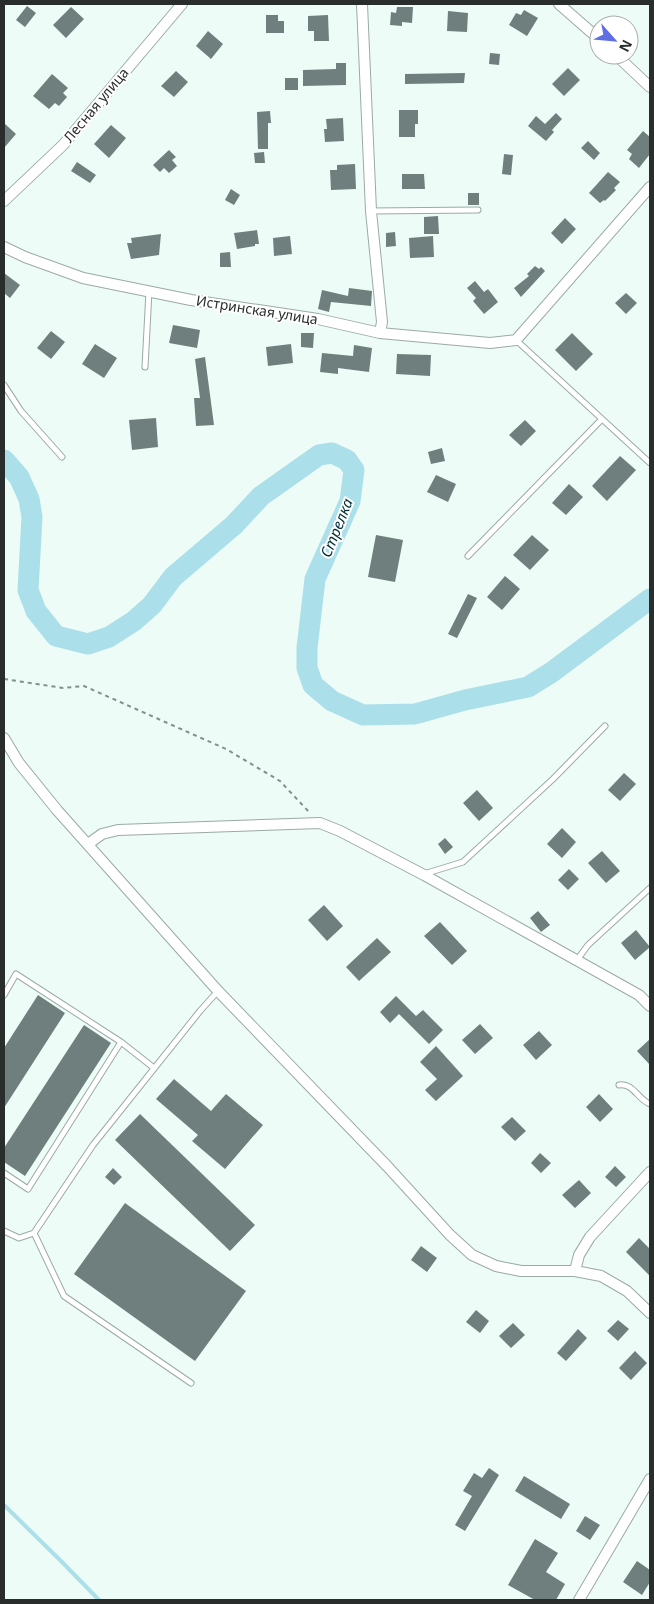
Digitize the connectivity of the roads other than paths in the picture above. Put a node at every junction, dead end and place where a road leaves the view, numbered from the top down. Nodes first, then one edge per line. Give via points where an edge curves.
1 (182, 4) edge
2 (362, 4) edge
3 (559, 4) edge
4 (589, 30) edge
5 (627, 65) edge
6 (650, 87) edge
7 (650, 187) edge
8 (4, 201) edge
9 (478, 210) dead end
10 (371, 211) junction
11 (4, 247) edge
12 (150, 291) junction
13 (380, 333) junction
14 (516, 340) junction
15 (144, 367) dead end
16 (4, 385) edge
17 (602, 418) junction
18 (62, 457) dead end
19 (650, 463) edge
20 (468, 556) dead end
21 (605, 726) dead end
22 (4, 738) edge
23 (88, 844) junction
24 (424, 875) junction
25 (650, 888) edge
26 (576, 961) junction
27 (218, 991) junction
28 (4, 995) edge
29 (650, 1006) edge
30 (121, 1042) junction
31 (154, 1068) junction
32 (619, 1086) dead end
33 (650, 1104) edge
34 (650, 1172) edge
35 (4, 1173) edge
36 (4, 1231) edge
37 (34, 1233) junction
38 (575, 1271) junction
39 (650, 1313) edge
40 (191, 1383) dead end
41 (650, 1479) edge
42 (579, 1600) edge

1 - 8 street, Лесная улица via 63,145
2 - 10 street
3 - 4 street
5 - 6 street
7 - 14 street
9 - 10 lane
10 - 13 street via 382,322
11 - 12 street, Истринская улица via 83,278
12 - 13 street, Истринская улица via 318,319
12 - 15 lane
13 - 14 street, Истринская улица via 490,343
14 - 17 lane
16 - 18 lane via 21,411
17 - 19 lane
17 - 20 lane
21 - 24 lane via 463,862
22 - 23 street via 19,763
23 - 24 street via 102,834 118,830 320,823
23 - 27 street
24 - 26 street
25 - 26 lane via 588,945
26 - 29 street via 639,995
27 - 31 lane
27 - 38 street via 472,1255 496,1266 521,1271
28 - 30 lane via 16,974
30 - 31 lane
30 - 35 lane via 28,1189
31 - 37 lane via 93,1145
32 - 33 lane via 626,1084 632,1087
34 - 38 street via 590,1237 579,1255
36 - 37 lane via 19,1238
37 - 40 lane via 64,1296
38 - 39 street via 601,1276 627,1291
41 - 42 street

